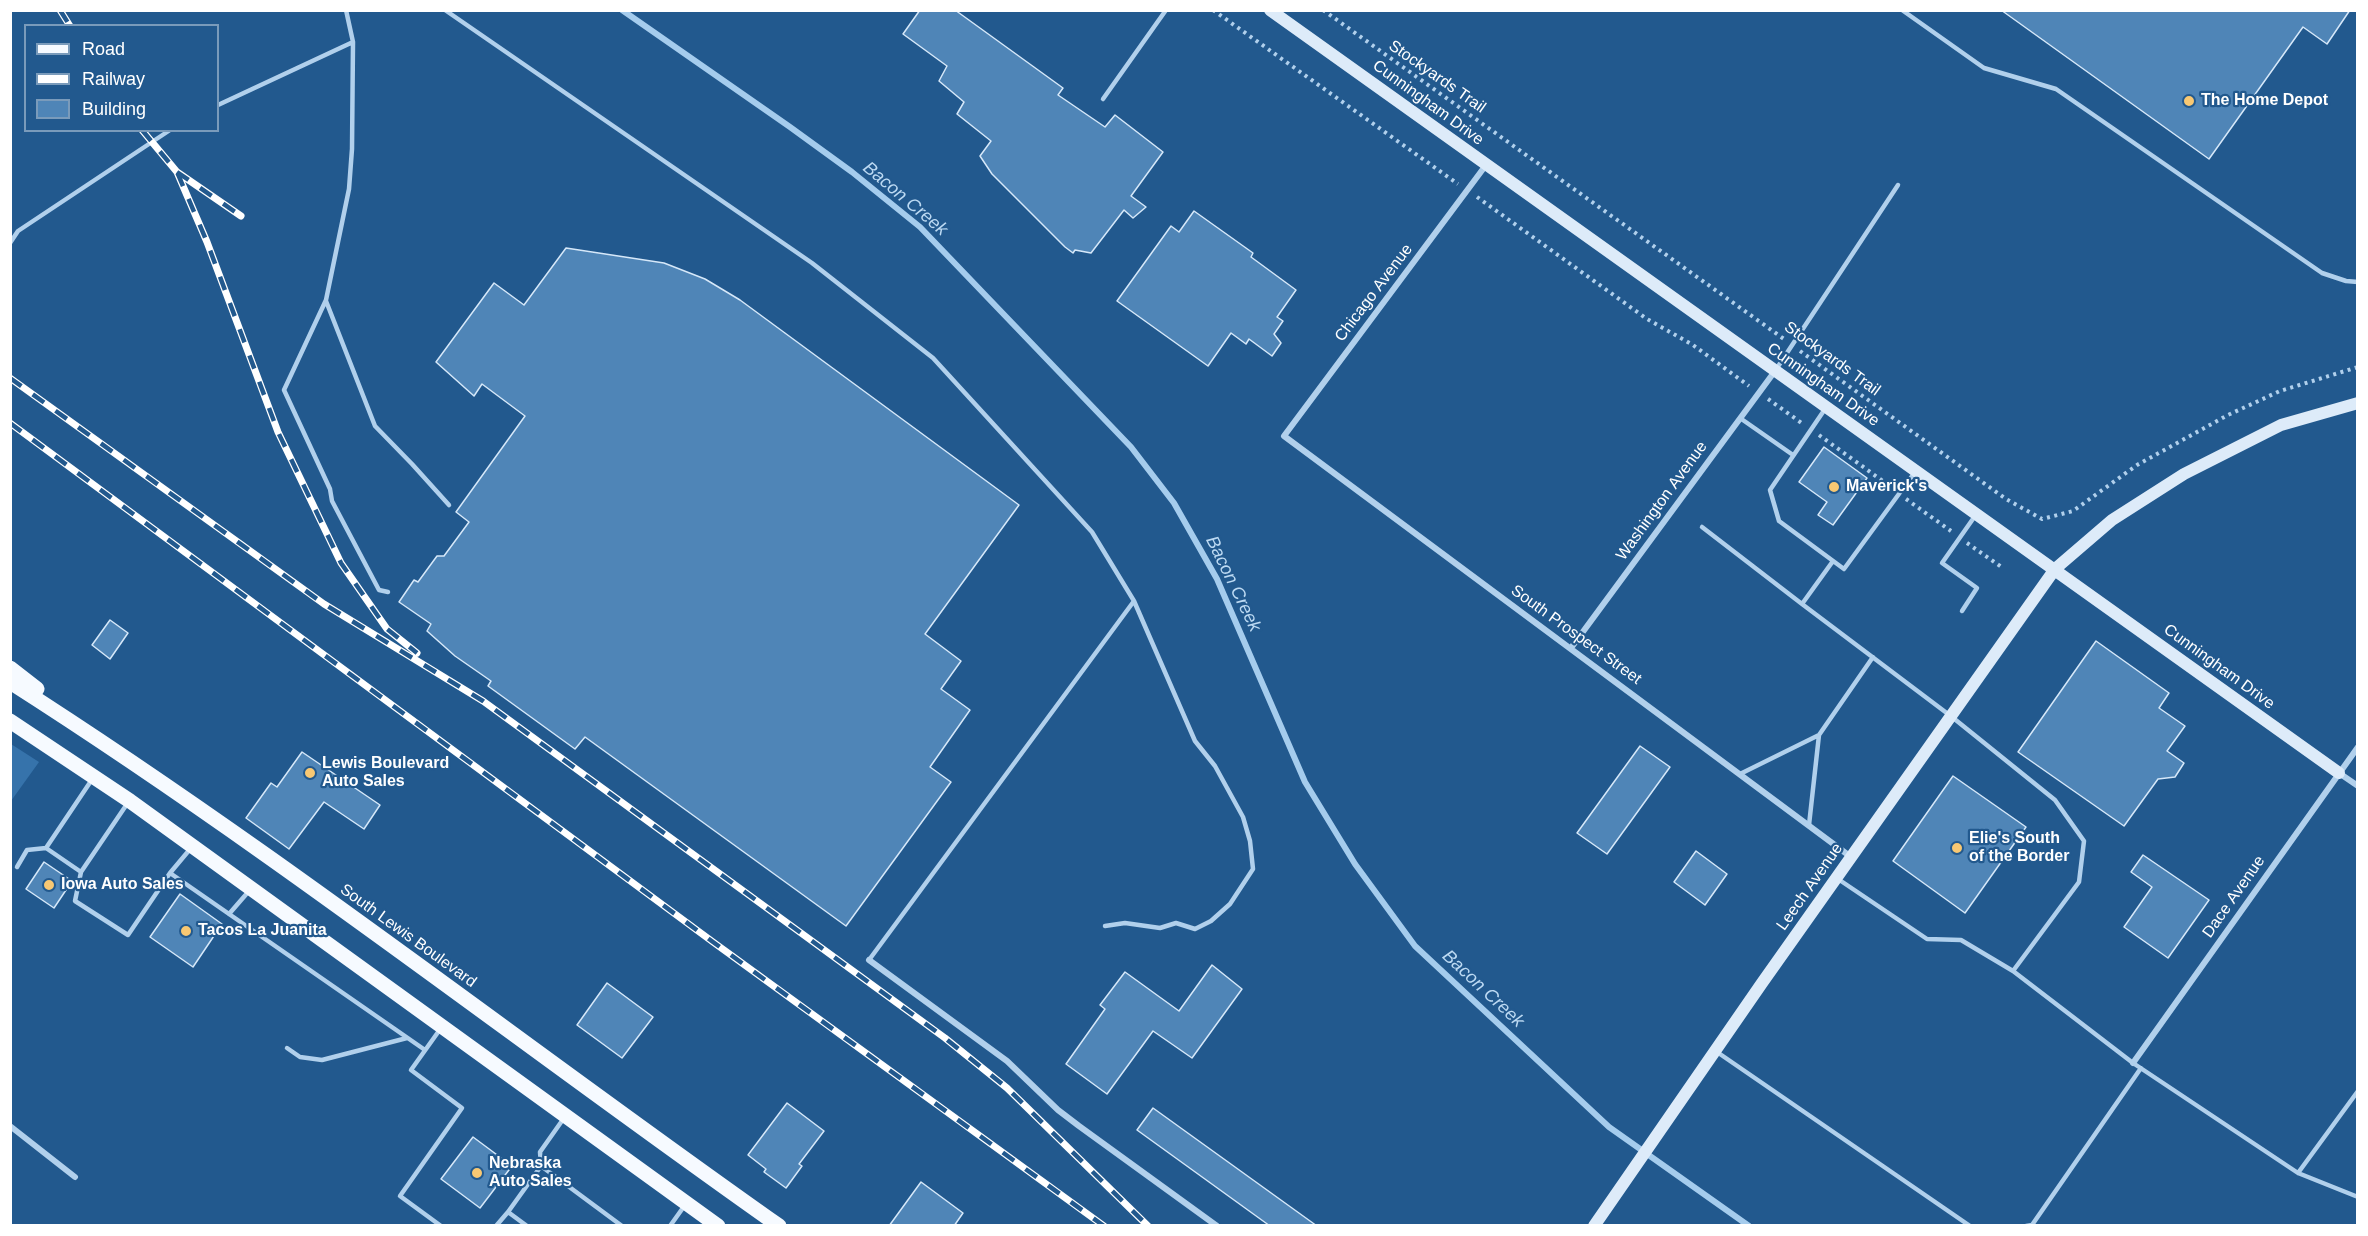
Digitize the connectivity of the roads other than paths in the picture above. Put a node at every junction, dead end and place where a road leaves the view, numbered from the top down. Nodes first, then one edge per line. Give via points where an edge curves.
1 (346, 10) edge
2 (445, 10) edge
3 (1166, 10) edge
4 (1270, 10) edge
5 (1902, 10) edge
6 (353, 42) junction
7 (1103, 99) dead end
8 (219, 105) edge
9 (167, 132) edge
10 (1486, 165) junction
11 (1898, 185) dead end
12 (10, 243) edge
13 (2358, 282) edge
14 (326, 300) junction
15 (1775, 371) junction
16 (2358, 403) edge
17 (1826, 407) junction
18 (1740, 418) junction
19 (1284, 436) joint
20 (1793, 455) junction
21 (1916, 470) junction
22 (449, 505) dead end
23 (1976, 514) junction
24 (1702, 527) dead end
25 (1833, 561) junction
26 (2055, 569) junction
27 (388, 592) dead end
28 (1134, 601) junction
29 (1802, 604) junction
30 (1962, 610) dead end
31 (1571, 648) junction
32 (1873, 657) junction
33 (10, 668) edge
34 (10, 682) edge
35 (1952, 717) junction
36 (10, 721) edge
37 (1819, 735) junction
38 (98, 738) junction
39 (2358, 747) edge
40 (2339, 773) junction
41 (1740, 774) junction
42 (94, 776) junction
43 (2358, 786) edge
44 (130, 801) junction
45 (1809, 825) junction
46 (192, 846) junction
47 (46, 848) junction
48 (1851, 856) junction
49 (16, 867) dead end
50 (81, 872) junction
51 (170, 873) junction
52 (1836, 878) junction
53 (251, 888) junction
54 (229, 914) junction
55 (1105, 926) dead end
56 (869, 960) joint
57 (2013, 971) junction
58 (442, 1027) junction
59 (407, 1038) junction
60 (287, 1048) dead end
61 (425, 1050) junction
62 (1715, 1050) junction
63 (2133, 1063) junction
64 (2141, 1068) junction
65 (2358, 1091) edge
66 (565, 1116) junction
67 (10, 1126) edge
68 (541, 1167) junction
69 (2298, 1173) junction
70 (75, 1177) dead end
71 (2358, 1197) edge
72 (686, 1203) junction
73 (508, 1212) junction
74 (441, 1226) edge
75 (496, 1226) edge
76 (527, 1226) edge
77 (622, 1226) edge
78 (670, 1226) edge
79 (718, 1226) edge
80 (779, 1226) edge
81 (1218, 1226) edge
82 (1594, 1226) edge
83 (1970, 1226) edge
84 (2026, 1226) edge

1 - 6 lane
2 - 28 lane via 812,263 933,358 1092,532
3 - 7 lane
4 - 10 street, Cunningham Drive
5 - 13 lane via 1984,68 2056,89 2322,273
6 - 8 lane
6 - 14 lane via 349,189
9 - 12 lane via 18,231
10 - 15 street, Cunningham Drive
10 - 19 street, Chicago Avenue
11 - 15 lane
14 - 22 lane via 375,426
14 - 27 lane via 284,390 332,501 379,590
15 - 17 street, Cunningham Drive
15 - 18 street, Washington Avenue
16 - 26 street, Leech Avenue via 2281,424 2184,474 2112,519
17 - 20 lane
17 - 21 street, Cunningham Drive
18 - 20 lane
18 - 31 street, Washington Avenue
19 - 31 street, South Prospect Street
20 - 25 lane via 1770,490 1779,520
21 - 23 street, Cunningham Drive
21 - 25 lane via 1844,569
23 - 26 street, Cunningham Drive
23 - 30 lane via 1942,563 1977,588
24 - 29 lane
25 - 29 lane
26 - 35 street, Leech Avenue
26 - 40 street, Cunningham Drive
28 - 55 lane via 1195,741 1215,766 1243,817 1253,869 1230,904 1195,929 1176,923 1160,928 1125,923
28 - 56 lane
29 - 32 lane
31 - 41 street, South Prospect Street
32 - 35 lane
32 - 37 lane
33 - 38 main road
34 - 38 main road, South Lewis Boulevard
35 - 48 street, Leech Avenue
35 - 57 lane via 2055,800 2084,841 2079,882
36 - 42 main road
37 - 41 lane
37 - 45 lane
38 - 80 main road, South Lewis Boulevard
39 - 40 street, Dace Avenue
40 - 43 street, Cunningham Drive
40 - 63 street, Dace Avenue
41 - 45 street, South Prospect Street
42 - 44 main road
42 - 47 lane
44 - 46 main road
44 - 50 lane
45 - 48 street, South Prospect Street
46 - 51 lane
46 - 53 main road
47 - 49 lane via 27,850
47 - 50 lane
48 - 52 street, Leech Avenue
50 - 51 lane via 75,901 128,935
51 - 54 lane
52 - 57 lane via 1927,939 1960,940
52 - 62 street, Leech Avenue
53 - 54 lane
53 - 58 main road
54 - 59 lane
56 - 81 street via 1007,1061 1058,1110
57 - 63 lane
58 - 61 lane
58 - 66 main road
59 - 60 lane via 322,1060 300,1058
59 - 61 lane
61 - 74 lane via 411,1070 462,1108 400,1196
62 - 82 street, Leech Avenue
62 - 83 lane
63 - 64 lane
64 - 69 lane
64 - 84 lane via 2032,1225
65 - 69 lane
66 - 68 lane via 540,1152
66 - 72 main road
67 - 70 street
68 - 73 lane
68 - 77 lane
69 - 71 lane
72 - 78 lane
72 - 79 main road
73 - 75 lane
73 - 76 lane

